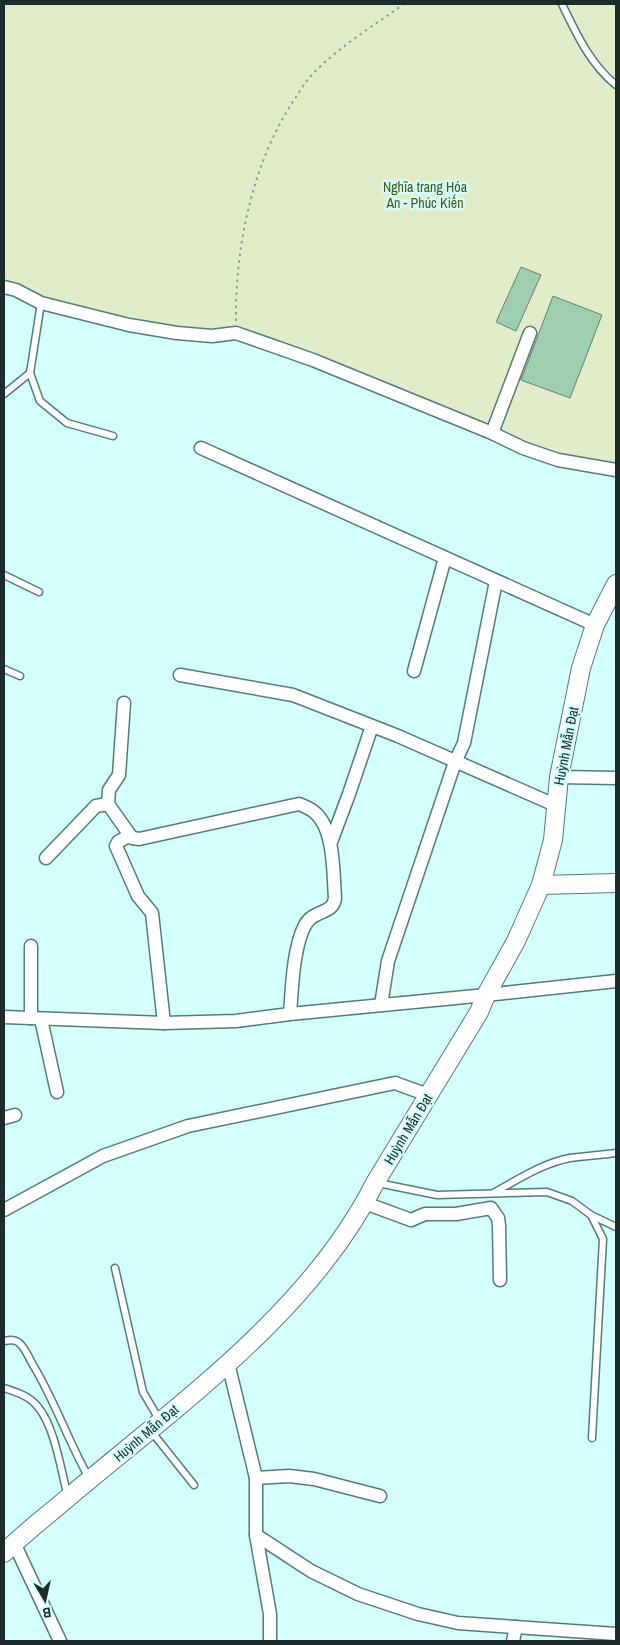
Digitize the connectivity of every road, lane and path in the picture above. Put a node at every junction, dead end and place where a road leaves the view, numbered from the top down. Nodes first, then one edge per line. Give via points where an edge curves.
1 (404, 4) edge
2 (562, 4) edge
3 (616, 85) edge
4 (4, 287) edge
5 (41, 303) junction
6 (236, 333) junction
7 (530, 333) dead end
8 (30, 373) junction
9 (4, 394) edge
10 (492, 433) junction
11 (113, 436) dead end
12 (201, 448) dead end
13 (616, 470) edge
14 (445, 558) junction
15 (4, 575) edge
16 (496, 581) junction
17 (616, 584) edge
18 (39, 592) dead end
19 (595, 624) junction
20 (4, 669) edge
21 (414, 671) dead end
22 (180, 675) dead end
23 (20, 676) dead end
24 (124, 703) dead end
25 (372, 726) junction
26 (455, 762) junction
27 (559, 777) junction
28 (616, 778) edge
29 (108, 804) junction
30 (556, 805) junction
31 (130, 835) junction
32 (331, 842) junction
33 (46, 858) dead end
34 (616, 883) edge
35 (541, 884) junction
36 (31, 946) dead end
37 (616, 981) edge
38 (486, 995) junction
39 (381, 1005) junction
40 (290, 1014) junction
41 (4, 1017) edge
42 (36, 1018) junction
43 (164, 1023) junction
44 (57, 1092) dead end
45 (428, 1095) junction
46 (616, 1153) edge
47 (375, 1183) junction
48 (492, 1193) junction
49 (365, 1203) junction
50 (4, 1210) edge
51 (591, 1215) junction
52 (616, 1227) edge
53 (115, 1268) dead end
54 (500, 1280) dead end
55 (4, 1341) edge
56 (228, 1363) junction
57 (4, 1388) edge
58 (155, 1426) junction
59 (592, 1438) dead end
60 (256, 1478) junction
61 (89, 1480) junction
62 (194, 1485) dead end
63 (380, 1496) dead end
64 (68, 1498) junction
65 (256, 1535) junction
66 (9, 1548) edge
67 (516, 1627) junction
68 (616, 1634) edge
69 (60, 1641) edge
70 (270, 1641) edge
71 (513, 1641) edge

1 - 6 path via 342,47 308,79 283,115 264,156 247,219 235,288
2 - 3 lane via 578,39
4 - 5 street
5 - 6 street via 129,325 177,333 212,336
5 - 8 lane
6 - 10 street via 313,360
7 - 10 street
8 - 9 lane
8 - 11 lane via 40,401 67,423
10 - 13 street via 558,460
12 - 14 street
14 - 16 street
14 - 21 street
15 - 18 lane
16 - 19 street
16 - 26 street via 464,744
17 - 19 main road, Huỳnh Mẫn Đạt
19 - 27 main road, Huỳnh Mẫn Đạt via 581,668
20 - 23 lane
22 - 25 street via 293,695
24 - 29 street via 119,775 109,790
25 - 26 street
25 - 32 street
26 - 30 street
26 - 39 street via 388,961
27 - 28 street
27 - 30 main road, Huỳnh Mẫn Đạt
29 - 31 street
29 - 33 street via 96,806
30 - 35 main road, Huỳnh Mẫn Đạt via 553,840
31 - 32 street via 139,839 299,804 317,814
31 - 43 street via 116,846 138,896 152,913
32 - 40 street via 334,904 311,916 304,927 295,967
34 - 35 main road
35 - 38 main road, Huỳnh Mẫn Đạt via 516,941
36 - 42 street
37 - 38 street
38 - 39 street
38 - 45 main road, Huỳnh Mẫn Đạt
39 - 40 street
40 - 43 street via 236,1021
41 - 42 street
42 - 43 street
42 - 44 street
45 - 47 main road, Huỳnh Mẫn Đạt
45 - 50 street via 395,1083 188,1126 102,1156
46 - 48 lane via 569,1158 537,1169
47 - 48 lane via 437,1195
47 - 49 main road, Huỳnh Mẫn Đạt
48 - 51 lane via 546,1192 572,1201
49 - 54 street via 411,1220 425,1214 456,1214 491,1208 499,1225
49 - 56 main road, Huỳnh Mẫn Đạt via 334,1251 291,1302
51 - 52 lane
51 - 59 lane via 603,1239
53 - 58 lane via 143,1392
55 - 61 lane via 18,1342 45,1383
56 - 58 main road, Huỳnh Mẫn Đạt
56 - 60 street
57 - 64 lane via 21,1394 38,1406 55,1445
58 - 61 main road, Huỳnh Mẫn Đạt
58 - 62 lane
60 - 63 street via 289,1476 314,1479
60 - 65 street
61 - 64 main road, Huỳnh Mẫn Đạt
64 - 66 main road, Huỳnh Mẫn Đạt
65 - 67 street via 311,1571 366,1597 458,1624
65 - 70 street via 270,1614
66 - 69 street
67 - 68 street
67 - 71 street

